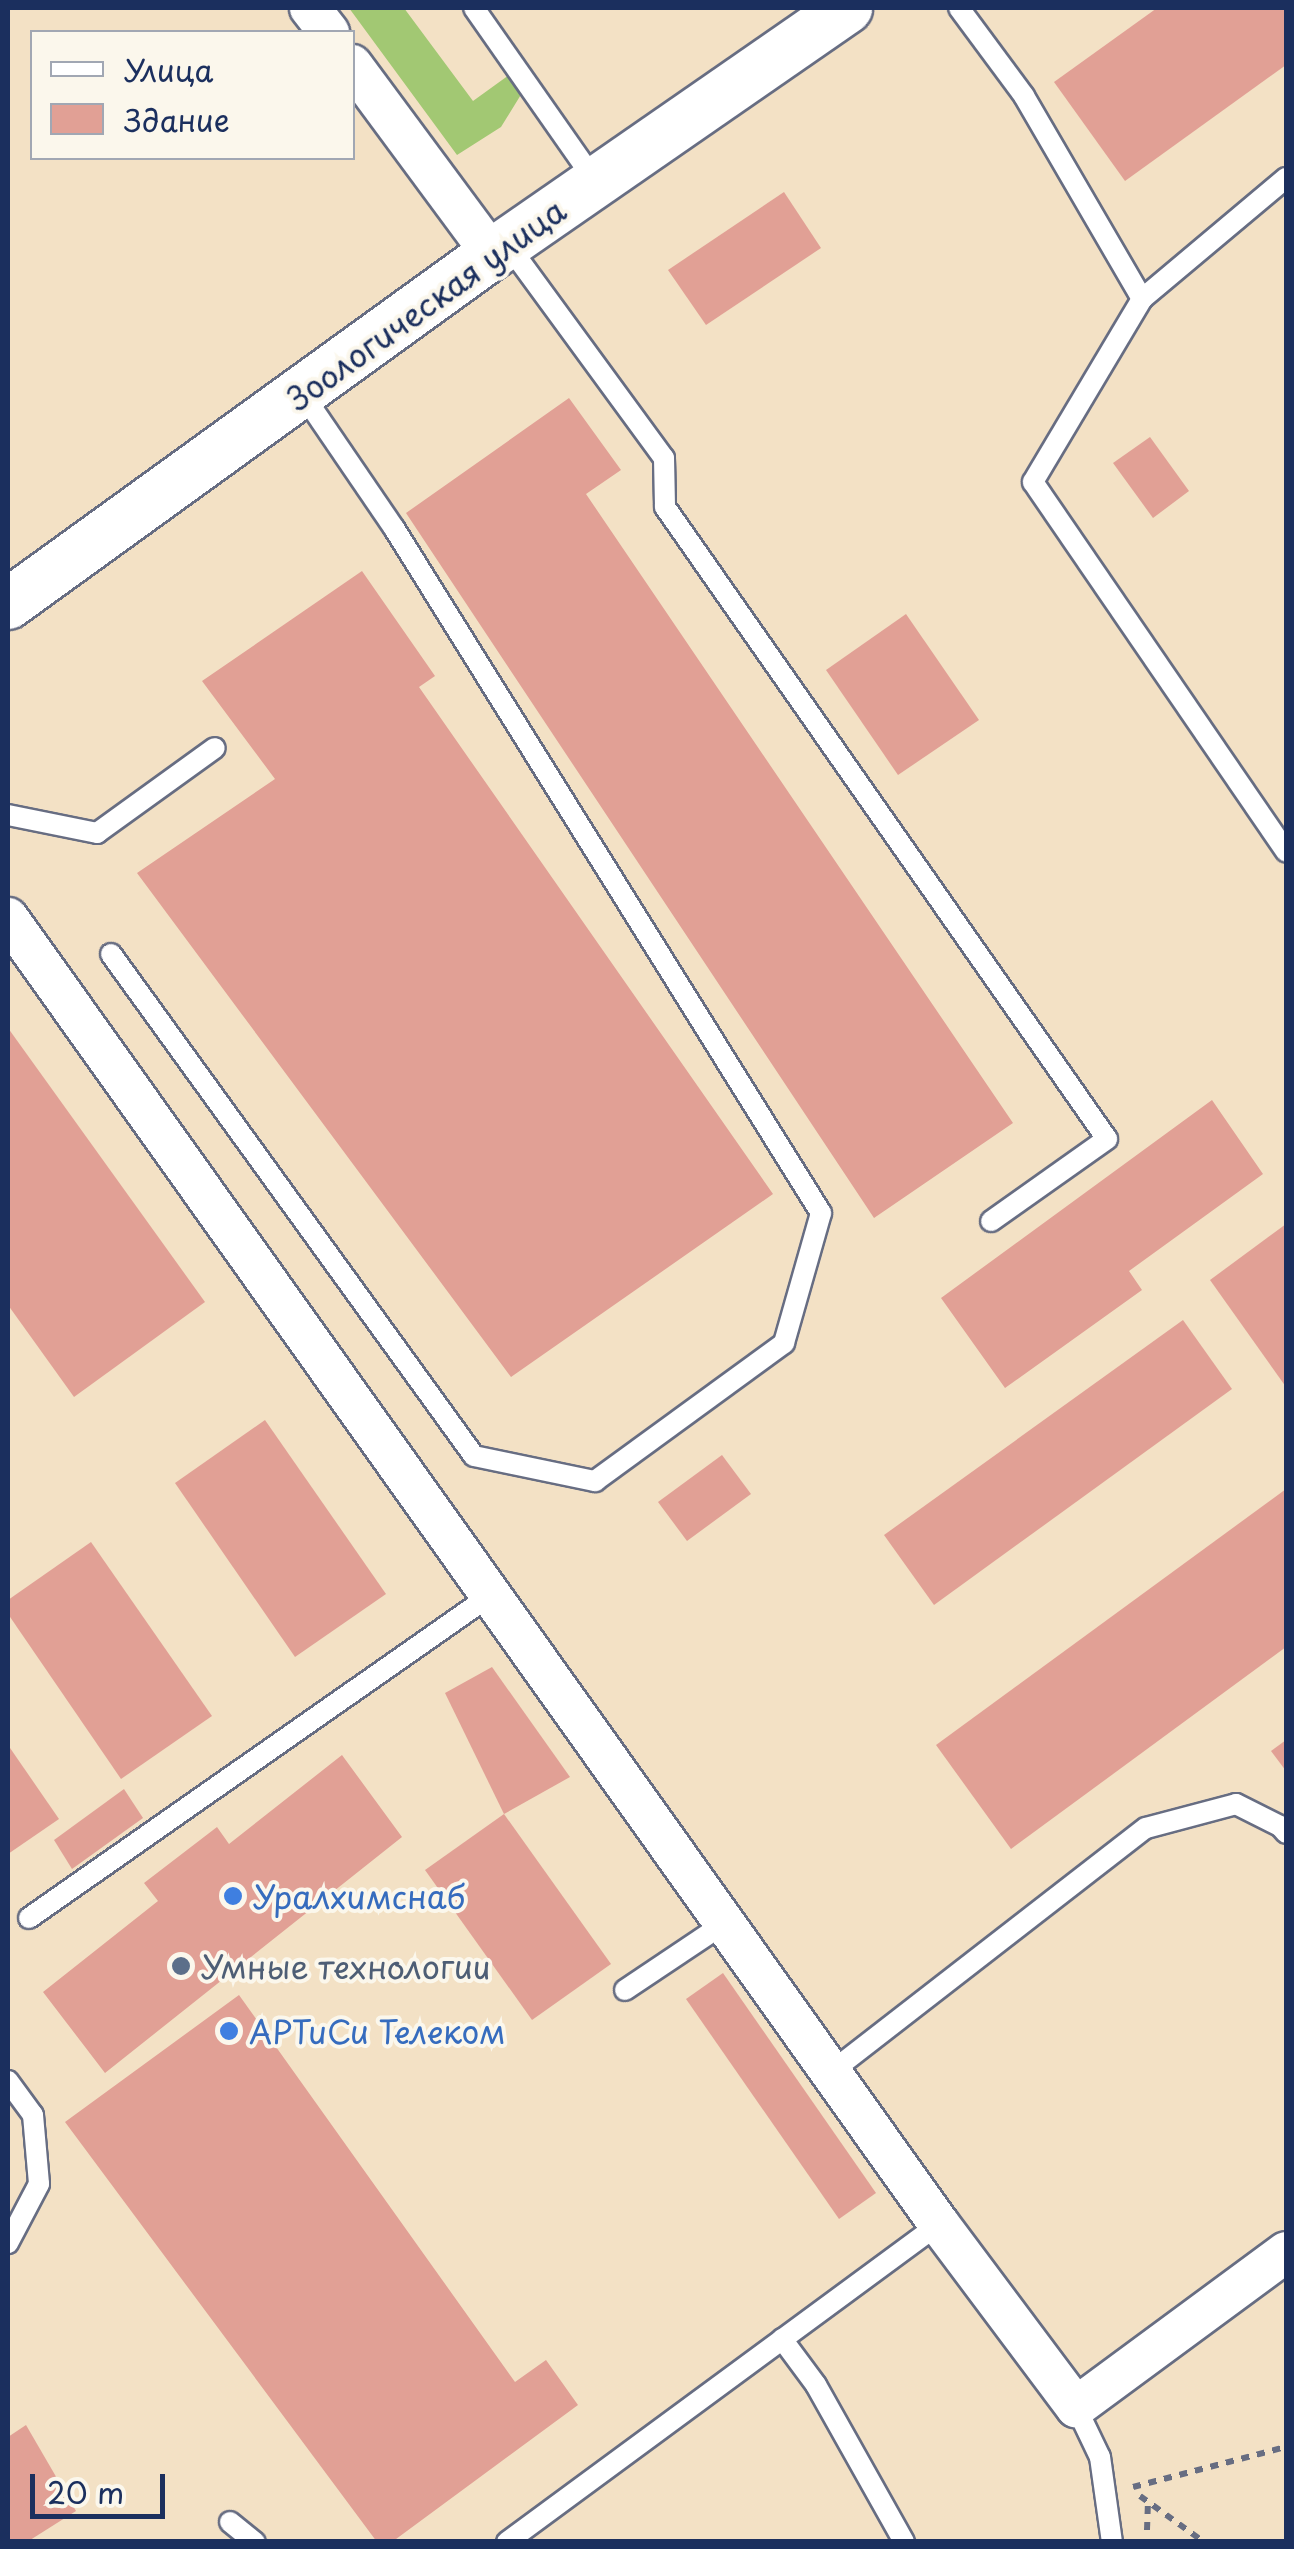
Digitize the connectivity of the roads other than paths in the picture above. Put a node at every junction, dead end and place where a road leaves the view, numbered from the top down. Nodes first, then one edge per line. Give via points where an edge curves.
1 (310, 8) edge
2 (474, 8) edge
3 (846, 8) edge
4 (959, 8) edge
5 (326, 30) edge
6 (355, 69) edge
7 (1286, 178) edge
8 (596, 182) junction
9 (500, 250) junction
10 (1142, 299) junction
11 (302, 393) junction
12 (8, 604) edge
13 (215, 748) dead end
14 (8, 816) edge
15 (1286, 852) edge
16 (8, 918) edge
17 (111, 954) dead end
18 (991, 1221) dead end
19 (491, 1595) junction
20 (1286, 1833) edge
21 (29, 1918) dead end
22 (725, 1924) junction
23 (625, 1990) dead end
24 (830, 2072) junction
25 (8, 2080) edge
26 (939, 2224) junction
27 (8, 2243) edge
28 (1286, 2252) edge
29 (782, 2339) junction
30 (1076, 2407) junction
31 (230, 2522) dead end
32 (254, 2542) edge
33 (507, 2542) edge
34 (904, 2542) edge
35 (1112, 2542) edge

1 - 5 street
2 - 8 lane
3 - 8 street, Зоологическая улица
4 - 10 lane via 1024,96
6 - 9 street
7 - 10 lane
8 - 9 street, Зоологическая улица
9 - 11 street, Зоологическая улица
9 - 18 lane via 664,458 665,507 1107,1139
10 - 15 lane via 1033,482
11 - 12 street, Зоологическая улица
11 - 17 lane via 394,528 821,1212 784,1343 595,1481 474,1456
13 - 14 lane via 98,833
16 - 19 street
19 - 21 lane
19 - 22 street
20 - 24 lane via 1236,1804 1146,1828
22 - 23 lane
22 - 24 street
24 - 26 street
25 - 27 lane via 33,2115 39,2184
26 - 29 lane
26 - 30 street
28 - 30 street
29 - 33 lane
29 - 34 lane via 816,2385
30 - 35 lane via 1100,2457
31 - 32 lane

